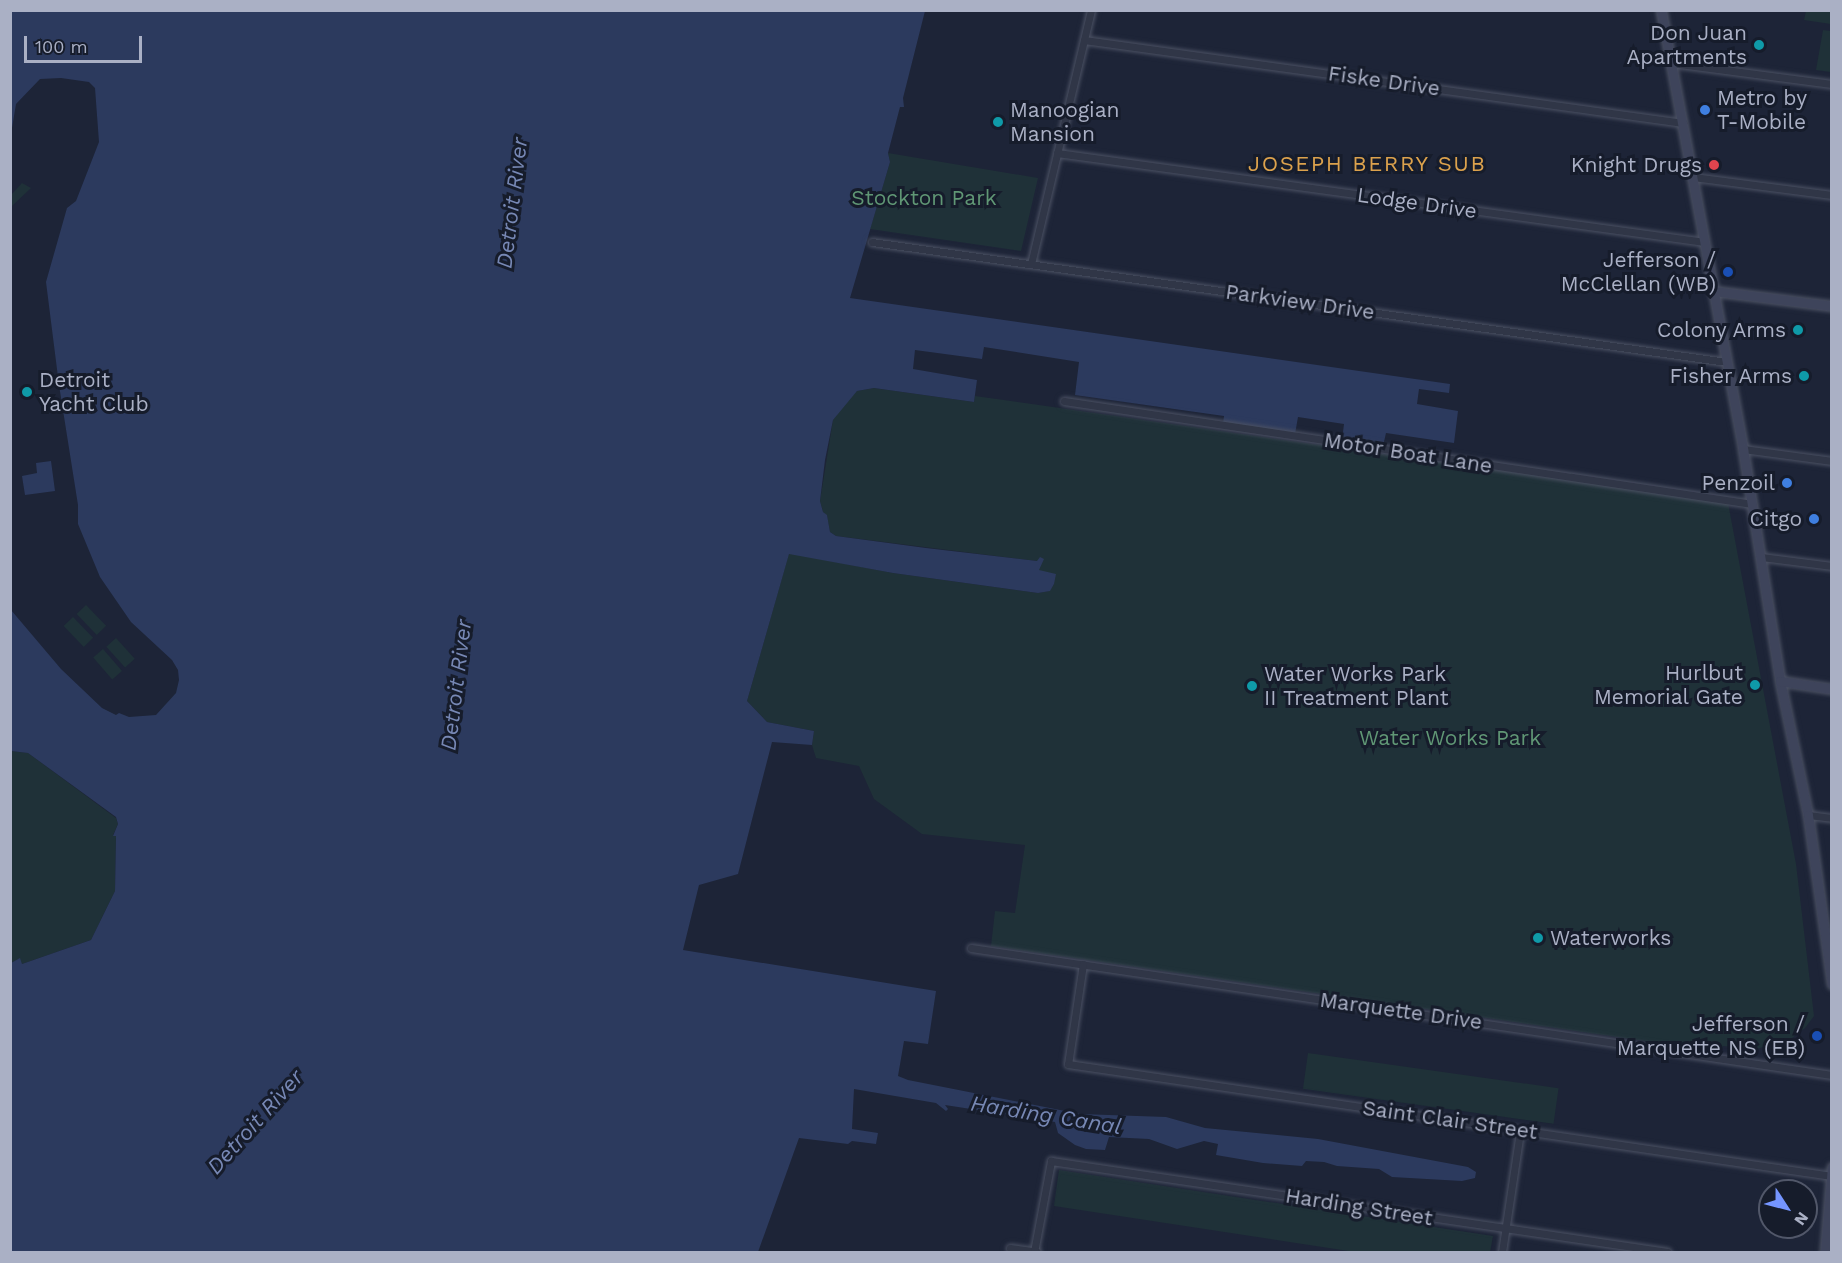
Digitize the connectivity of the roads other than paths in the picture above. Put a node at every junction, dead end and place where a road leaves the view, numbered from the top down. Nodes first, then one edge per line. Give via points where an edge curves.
1 (1091, 10) edge
2 (1661, 10) edge
3 (1084, 40) junction
4 (1672, 63) junction
5 (1832, 84) edge
6 (1683, 123) junction
7 (1057, 153) junction
8 (1693, 177) junction
9 (1832, 195) edge
10 (872, 242) dead end
11 (1705, 243) junction
12 (1030, 264) junction
13 (1714, 291) junction
14 (1832, 306) edge
15 (1727, 362) junction
16 (1064, 400) dead end
17 (1743, 449) junction
18 (1832, 461) edge
19 (1752, 504) junction
20 (1761, 557) junction
21 (1832, 566) edge
22 (1780, 681) junction
23 (1832, 689) edge
24 (1808, 815) junction
25 (1832, 818) edge
26 (1828, 930) edge
27 (971, 948) dead end
28 (1083, 964) junction
29 (1832, 984) edge
30 (1832, 1076) edge
31 (1520, 1131) junction
32 (1831, 1173) edge
33 (1505, 1229) junction
34 (1010, 1248) dead end
35 (1035, 1252) edge
36 (1502, 1252) edge
37 (1667, 1252) edge
38 (1825, 1252) edge

1 - 3 street
2 - 4 main road
3 - 6 street, Fiske Drive
3 - 7 street
4 - 5 street
4 - 6 main road
6 - 8 main road
7 - 11 street, Lodge Drive
7 - 12 street
8 - 9 street
8 - 11 main road
10 - 12 street, Parkview Drive
11 - 13 main road
12 - 15 street, Parkview Drive
13 - 14 main road
13 - 15 main road
15 - 17 main road
16 - 19 street, Motor Boat Lane
17 - 18 street
17 - 19 main road
19 - 20 main road
20 - 21 street
20 - 22 main road
22 - 23 main road
22 - 24 main road
24 - 25 street
24 - 26 main road
26 - 29 main road
27 - 28 street, Marquette Drive
28 - 30 street, Marquette Drive
28 - 31 street, Saint Clair Street via 1068,1064
31 - 32 street, Saint Clair Street
31 - 33 street
32 - 38 main road
33 - 35 street, Harding Street via 1051,1161
33 - 36 street
33 - 37 street, Harding Street
34 - 35 street

